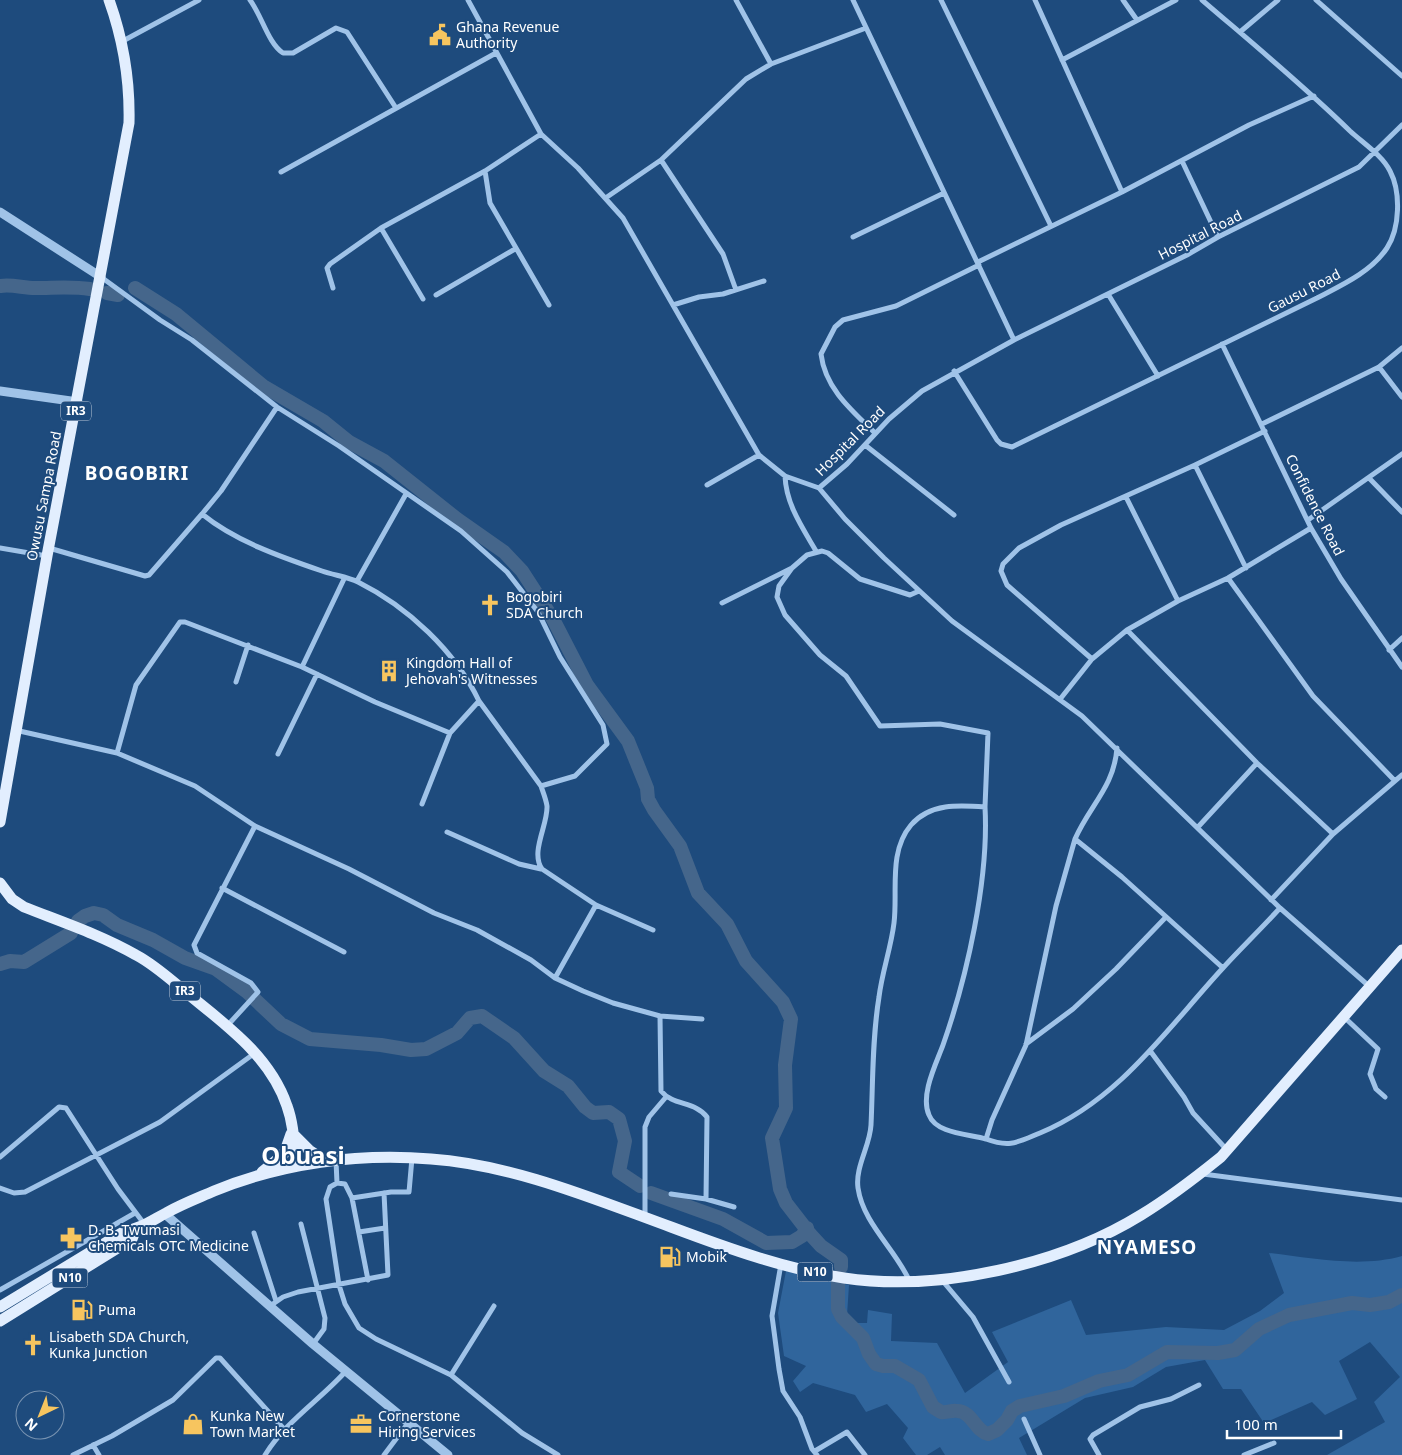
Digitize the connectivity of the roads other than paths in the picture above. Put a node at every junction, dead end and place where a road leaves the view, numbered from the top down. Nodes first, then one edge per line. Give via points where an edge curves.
1 (109, 0) edge
2 (199, 0) edge
3 (250, 0) edge
4 (468, 0) edge
5 (736, 0) edge
6 (853, 0) edge
7 (941, 0) edge
8 (1034, 0) edge
9 (1124, 0) edge
10 (1176, 0) edge
11 (1202, 0) edge
12 (1278, 0) edge
13 (1316, 0) edge
14 (1137, 20) junction
15 (866, 28) junction
16 (1240, 32) junction
17 (121, 42) junction
18 (496, 53) junction
19 (1062, 60) junction
20 (772, 64) junction
21 (1402, 76) edge
22 (1314, 96) junction
23 (396, 108) junction
24 (1402, 125) edge
25 (541, 134) junction
26 (1374, 153) junction
27 (661, 160) junction
28 (1182, 162) junction
29 (485, 171) junction
30 (282, 172) dead end
31 (1122, 192) junction
32 (944, 193) junction
33 (607, 198) junction
34 (0, 212) edge
35 (1051, 226) junction
36 (381, 228) junction
37 (853, 237) dead end
38 (1218, 237) junction
39 (515, 248) junction
40 (979, 264) junction
41 (101, 277) junction
42 (764, 281) dead end
43 (333, 288) dead end
44 (736, 290) junction
45 (1108, 294) junction
46 (436, 295) dead end
47 (424, 299) dead end
48 (673, 305) junction
49 (549, 306) dead end
50 (1014, 340) junction
51 (1222, 344) junction
52 (1402, 348) edge
53 (1379, 367) junction
54 (954, 371) junction
55 (1158, 376) junction
56 (0, 391) edge
57 (1402, 397) edge
58 (78, 402) junction
59 (277, 407) junction
60 (1262, 424) junction
61 (1265, 431) junction
62 (875, 433) junction
63 (865, 445) junction
64 (1402, 454) edge
65 (759, 455) junction
66 (1195, 465) junction
67 (784, 476) junction
68 (1369, 478) junction
69 (707, 485) dead end
70 (818, 488) junction
71 (406, 494) junction
72 (1126, 497) junction
73 (1402, 512) edge
74 (202, 514) junction
75 (954, 515) dead end
76 (1308, 520) junction
77 (1311, 528) junction
78 (0, 548) edge
79 (816, 551) junction
80 (48, 552) junction
81 (792, 568) junction
82 (1246, 568) junction
83 (1228, 578) junction
84 (344, 579) junction
85 (357, 581) junction
86 (920, 591) junction
87 (1178, 601) junction
88 (722, 603) dead end
89 (1127, 630) junction
90 (1402, 638) edge
91 (248, 645) junction
92 (1389, 650) junction
93 (1092, 659) junction
94 (302, 666) junction
95 (1402, 666) edge
96 (317, 674) junction
97 (236, 682) dead end
98 (1061, 698) junction
99 (479, 701) junction
100 (16, 730) junction
101 (450, 733) junction
102 (1117, 748) junction
103 (117, 754) junction
104 (278, 754) dead end
105 (1257, 762) junction
106 (1402, 775) edge
107 (1395, 782) junction
108 (541, 786) junction
109 (2, 803) edge
110 (422, 804) dead end
111 (985, 806) junction
112 (0, 822) edge
113 (255, 826) junction
114 (1198, 827) junction
115 (447, 832) dead end
116 (1333, 834) junction
117 (1075, 839) junction
118 (542, 869) junction
119 (0, 884) edge
120 (222, 888) junction
121 (1272, 900) junction
122 (596, 905) junction
123 (1280, 908) junction
124 (1166, 917) junction
125 (653, 930) dead end
126 (344, 952) dead end
127 (1401, 952) edge
128 (1223, 968) junction
129 (555, 978) junction
130 (1370, 987) junction
131 (660, 1016) junction
132 (1344, 1018) junction
133 (702, 1019) dead end
134 (227, 1026) junction
135 (1026, 1044) junction
136 (255, 1052) junction
137 (1151, 1052) junction
138 (666, 1097) junction
139 (1385, 1097) dead end
140 (294, 1131) junction
141 (986, 1139) junction
142 (1227, 1150) junction
143 (97, 1156) junction
144 (0, 1158) edge
145 (412, 1158) junction
146 (331, 1161) junction
147 (296, 1166) junction
148 (1200, 1173) junction
149 (257, 1175) junction
150 (337, 1183) junction
151 (0, 1188) edge
152 (384, 1193) junction
153 (672, 1194) dead end
154 (352, 1198) junction
155 (706, 1199) junction
156 (1402, 1200) edge
157 (734, 1207) dead end
158 (135, 1212) junction
159 (164, 1214) junction
160 (645, 1217) junction
161 (301, 1224) dead end
162 (140, 1228) junction
163 (385, 1228) junction
164 (359, 1232) junction
165 (254, 1233) dead end
166 (781, 1264) junction
167 (941, 1279) junction
168 (368, 1280) junction
169 (909, 1280) junction
170 (339, 1285) junction
171 (319, 1288) junction
172 (0, 1290) edge
173 (273, 1304) junction
174 (494, 1306) dead end
175 (0, 1307) edge
176 (0, 1321) edge
177 (313, 1344) junction
178 (346, 1371) junction
179 (450, 1375) junction
180 (1008, 1382) dead end
181 (1199, 1385) dead end
182 (1024, 1419) dead end
183 (408, 1423) junction
184 (284, 1429) junction
185 (1274, 1443) dead end
186 (94, 1445) junction
187 (816, 1453) edge
188 (73, 1455) edge
189 (99, 1455) edge
190 (265, 1455) edge
191 (384, 1455) edge
192 (448, 1455) edge
193 (558, 1455) edge
194 (865, 1455) edge
195 (1040, 1455) edge
196 (1099, 1455) edge
197 (1244, 1455) edge

1 - 17 main road, Owusu Sampa Road / IR3
2 - 17 street
3 - 23 street via 266,25 272,42 283,53 292,53 336,28 347,32
4 - 18 street, Hospital Road
5 - 20 street
6 - 15 street
7 - 35 street
8 - 19 street
9 - 14 street
10 - 14 street
11 - 16 street, Gausu Road
12 - 16 street
13 - 21 street
14 - 19 street
15 - 20 street
15 - 32 street
16 - 22 street, Gausu Road
17 - 41 main road, Owusu Sampa Road / IR3 via 129,123
18 - 23 street
18 - 25 street, Hospital Road
19 - 31 street
20 - 27 street via 746,79
22 - 26 street, Gausu Road
22 - 28 street via 1249,125
23 - 30 street
24 - 26 street, Hospital Road
25 - 29 street
25 - 33 street, Hospital Road
26 - 38 street, Hospital Road via 1359,167
26 - 51 street, Gausu Road via 1389,169 1396,191 1394,233 1376,262 1355,278
27 - 33 street
27 - 44 street via 723,254
28 - 31 street
28 - 38 street
29 - 36 street
29 - 39 street via 490,203
31 - 35 street
32 - 37 street
32 - 40 street
33 - 48 street, Hospital Road via 623,218
34 - 41 street
35 - 40 street
36 - 43 street via 330,264 327,268
36 - 47 street
38 - 45 street, Hospital Road
39 - 46 street
39 - 49 street
40 - 50 street
40 - 62 street via 896,306 843,320 836,327 821,354 827,379
41 - 58 main road, Owusu Sampa Road / IR3
41 - 59 street via 192,340
42 - 44 street
44 - 48 street
45 - 50 street, Hospital Road
45 - 55 street
48 - 65 street, Hospital Road
50 - 54 street, Hospital Road
51 - 55 street, Gausu Road
51 - 60 street, Confidence Road
52 - 53 street
53 - 57 street
53 - 60 street
54 - 55 street, Gausu Road via 997,440 1012,447
54 - 62 street, Hospital Road via 922,391
56 - 58 street
58 - 80 main road, Owusu Sampa Road / IR3
59 - 71 street
59 - 74 street
60 - 61 street, Confidence Road
61 - 66 street
61 - 76 street, Confidence Road
62 - 63 street, Hospital Road
63 - 70 street, Hospital Road
63 - 75 street
64 - 68 street
65 - 67 street, Hospital Road
65 - 69 street
66 - 72 street
66 - 82 street
67 - 70 street, Hospital Road
67 - 79 street via 792,508
68 - 73 street
68 - 76 street
70 - 86 street
71 - 85 street
71 - 108 street via 461,531 507,572 538,612 560,657 603,725 608,738 605,748 575,776
72 - 87 street
72 - 93 street via 1037,537 1013,552 1001,571 1012,590
74 - 80 street via 145,576
74 - 84 street via 232,534
76 - 77 street, Confidence Road
77 - 82 street
77 - 92 street, Confidence Road
78 - 80 street
79 - 81 street via 806,555
79 - 86 street via 828,553 860,579 910,595
80 - 100 main road, Owusu Sampa Road / IR3
81 - 88 street
81 - 111 street via 779,586 779,606 808,642 852,683 880,726 940,724 988,734
82 - 83 street
83 - 87 street
83 - 107 street via 1313,696
84 - 85 street
84 - 94 street
85 - 99 street via 408,614 432,636 457,665
86 - 98 street via 952,621
87 - 89 street
89 - 93 street
89 - 105 street
90 - 92 street
91 - 94 street
91 - 97 street
91 - 103 street via 180,622 136,685
92 - 95 street, Confidence Road
93 - 98 street
94 - 96 street
96 - 101 street
96 - 104 street
98 - 102 street
99 - 101 street
99 - 108 street
100 - 103 street
100 - 109 main road, Owusu Sampa Road / IR3
101 - 110 street
102 - 114 street
102 - 117 street via 1116,766 1110,781
103 - 113 street via 195,786
105 - 114 street
105 - 116 street
106 - 107 street
107 - 116 street
108 - 118 street via 547,807 538,855
109 - 112 main road, Owusu Sampa Road / IR3
111 - 141 street via 986,846 978,905 958,1005 932,1075 927,1106 934,1124
111 - 169 street via 946,807 925,814 903,837 897,860 894,922 874,1038 871,1126 857,1186 869,1216
113 - 120 street
113 - 129 street via 434,913 477,930 532,960
114 - 121 street
115 - 118 street via 519,864
116 - 121 street
117 - 124 street
117 - 135 street via 1056,906
118 - 122 street
119 - 134 main road, IR3 via 12,899 24,907 110,941 137,956
120 - 126 street
120 - 134 street via 194,945 196,952 251,983 258,992
121 - 123 street
122 - 125 street
122 - 129 street
123 - 128 street
123 - 130 street
124 - 128 street
124 - 135 street via 1072,1010
127 - 130 main road, N10
128 - 137 street
129 - 131 street via 613,1003
130 - 132 main road, N10
131 - 133 street
131 - 138 street via 659,1078 661,1091
132 - 139 street via 1378,1049 1370,1074 1376,1089
132 - 142 main road, N10
134 - 136 main road, IR3
135 - 141 street
136 - 140 main road, IR3 via 278,1085
136 - 143 street via 160,1122
137 - 141 street via 1103,1096 1054,1127 1015,1144 1005,1145
137 - 142 street via 1193,1113
138 - 155 street via 694,1106 707,1117
138 - 160 street via 645,1127
140 - 146 main road via 309,1150
140 - 147 main road, IR3
140 - 149 main road via 284,1154
142 - 148 main road, N10
143 - 144 street via 78,1124 62,1107 20,1138
143 - 151 street via 25,1192 14,1193
143 - 158 street
145 - 146 main road, N10
145 - 152 street via 408,1192
145 - 160 main road, N10 via 456,1162 515,1174
146 - 147 main road, N10
146 - 150 street
147 - 149 main road, N10
148 - 156 street
148 - 167 main road, N10 via 1139,1217 1090,1242 1038,1260
149 - 159 main road, N10
150 - 154 street via 345,1184
150 - 170 street via 330,1187 326,1199
152 - 154 street
152 - 163 street
153 - 155 street
154 - 164 street
155 - 157 street
158 - 162 street
158 - 172 street
159 - 162 main road, N10
159 - 173 street
160 - 166 main road, N10
161 - 171 street
162 - 175 main road, N10 via 125,1231
162 - 176 main road, N10 via 132,1239
163 - 164 street
163 - 168 street via 388,1275
164 - 168 street
165 - 173 street
166 - 169 main road, N10 via 852,1279
166 - 187 street via 772,1316 777,1359 783,1391 800,1416
167 - 169 main road, N10
167 - 180 street via 973,1317
168 - 170 street
170 - 171 street
170 - 179 street via 345,1304 359,1328
171 - 173 street via 298,1292
171 - 177 street via 326,1324
173 - 177 street
174 - 179 street
177 - 178 street
178 - 183 street
178 - 184 street via 321,1398
179 - 193 street via 522,1433
181 - 196 street via 1171,1399 1140,1407 1093,1434 1090,1439
182 - 195 street
183 - 191 street
183 - 192 street
184 - 186 street via 220,1358 216,1358 172,1400
184 - 190 street
185 - 197 street
186 - 188 street
186 - 189 street
187 - 194 street via 846,1432

